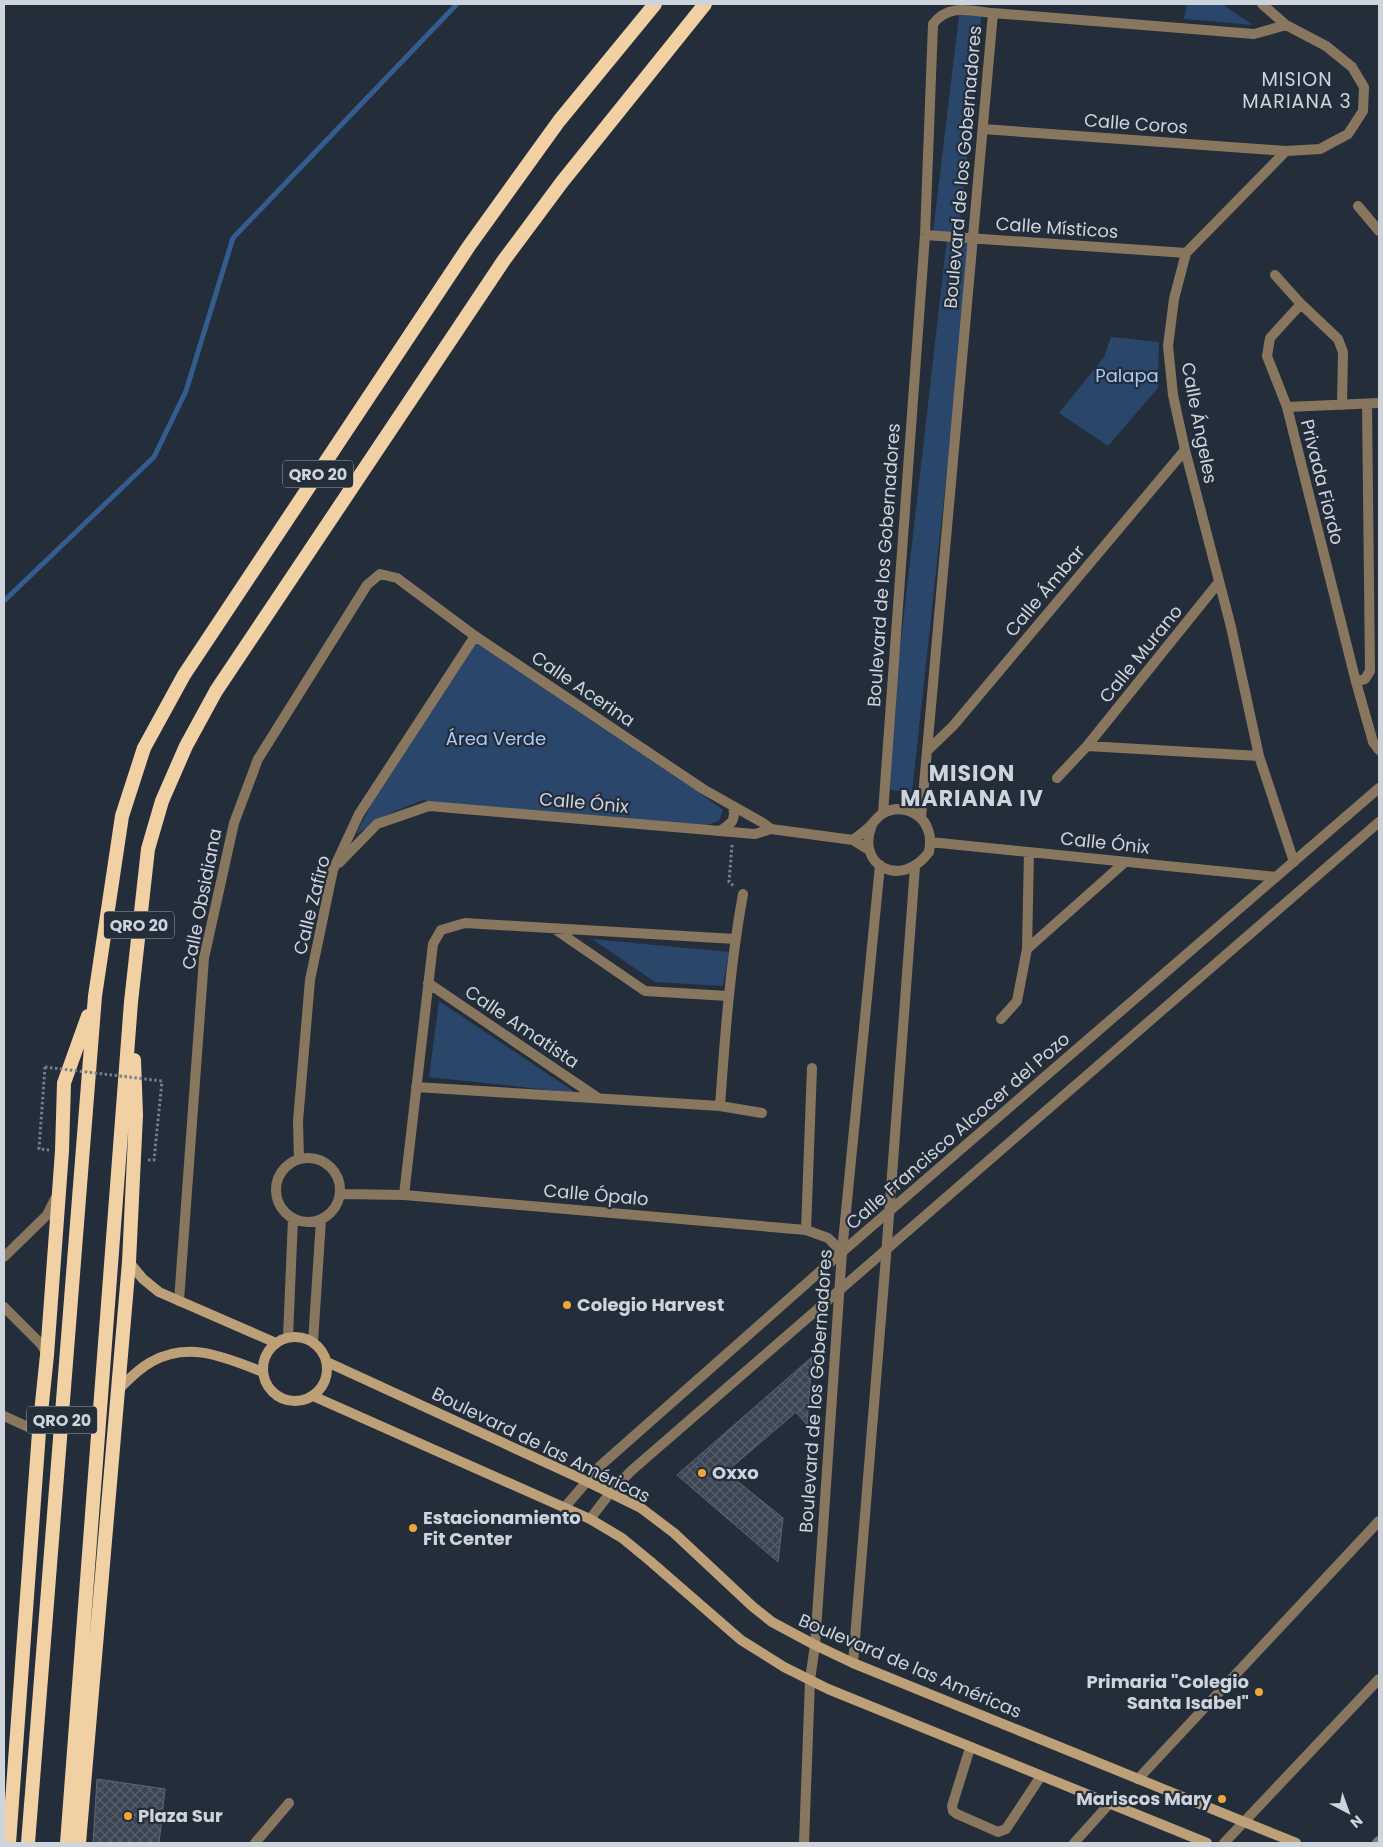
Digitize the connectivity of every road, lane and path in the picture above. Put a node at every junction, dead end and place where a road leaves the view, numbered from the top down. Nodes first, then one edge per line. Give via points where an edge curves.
1 (654, 4) edge
2 (705, 4) edge
3 (1262, 4) edge
4 (993, 13) junction
5 (1286, 25) junction
6 (983, 129) junction
7 (1286, 151) junction
8 (1358, 206) dead end
9 (1379, 231) edge
10 (925, 235) junction
11 (973, 238) junction
12 (1186, 253) junction
13 (1275, 275) dead end
14 (1301, 304) junction
15 (1379, 403) edge
16 (1367, 404) junction
17 (1342, 405) junction
18 (1287, 407) junction
19 (1185, 450) junction
20 (380, 574) joint
21 (1219, 582) junction
22 (475, 636) junction
23 (1356, 682) junction
24 (1087, 746) junction
25 (1379, 750) edge
26 (927, 751) junction
27 (1259, 756) junction
28 (1057, 778) dead end
29 (1379, 788) edge
30 (733, 806) junction
31 (883, 813) junction
32 (921, 818) junction
33 (1379, 822) edge
34 (872, 825) junction
35 (771, 829) junction
36 (720, 831) junction
37 (734, 832) junction
38 (853, 840) junction
39 (930, 842) junction
40 (869, 850) junction
41 (1029, 852) junction
42 (1125, 862) junction
43 (1294, 862) junction
44 (880, 866) junction
45 (915, 867) junction
46 (333, 870) junction
47 (1276, 877) junction
48 (743, 894) joint
49 (555, 929) junction
50 (735, 939) junction
51 (1027, 949) junction
52 (428, 983) junction
53 (95, 996) junction
54 (728, 996) junction
55 (131, 1002) junction
56 (1001, 1019) dead end
57 (812, 1068) dead end
58 (416, 1087) junction
59 (599, 1098) junction
60 (720, 1106) junction
61 (762, 1112) dead end
62 (62, 1151) junction
63 (299, 1159) junction
64 (135, 1160) junction
65 (59, 1187) junction
66 (340, 1194) junction
67 (404, 1194) junction
68 (889, 1212) junction
69 (293, 1218) junction
70 (321, 1220) junction
71 (806, 1230) junction
72 (886, 1250) junction
73 (842, 1252) junction
74 (4, 1257) edge
75 (129, 1262) junction
76 (839, 1291) junction
77 (179, 1301) junction
78 (4, 1307) edge
79 (288, 1337) junction
80 (313, 1342) junction
81 (276, 1343) junction
82 (47, 1355) junction
83 (327, 1362) junction
84 (263, 1372) junction
85 (118, 1390) junction
86 (313, 1396) junction
87 (4, 1416) edge
88 (39, 1432) junction
89 (586, 1481) junction
90 (610, 1493) junction
91 (565, 1507) junction
92 (590, 1519) junction
93 (1379, 1521) edge
94 (814, 1645) junction
95 (853, 1663) junction
96 (1379, 1679) edge
97 (810, 1680) junction
98 (970, 1748) junction
99 (1041, 1776) junction
100 (1138, 1779) junction
101 (289, 1803) dead end
102 (1110, 1804) junction
103 (1244, 1822) junction
104 (8, 1843) edge
105 (28, 1843) edge
106 (67, 1843) edge
107 (79, 1843) edge
108 (255, 1843) edge
109 (804, 1843) edge
110 (1074, 1843) edge
111 (1207, 1843) edge
112 (1224, 1843) edge
113 (1296, 1843) edge

1 - 53 highway, QRO 20 via 559,121 469,246 184,675 144,748 122,816
2 - 55 highway, QRO 20 via 562,182 504,260 216,691 165,793 148,849
3 - 5 street
4 - 5 street via 1254,34
4 - 6 street, Boulevard de los Gobernadores
4 - 10 street, Boulevard de los Gobernadores via 951,10 940,15 934,24
5 - 7 street via 1326,46 1352,67 1364,87 1363,111 1348,134 1320,149
6 - 7 street, Calle Coros
6 - 11 street, Boulevard de los Gobernadores
7 - 12 street
8 - 9 street
10 - 11 street, Calle Místicos
10 - 31 street, Boulevard de los Gobernadores
11 - 12 street, Calle Místicos
11 - 26 street, Boulevard de los Gobernadores
12 - 19 street, Calle Ángeles via 1174,300 1168,346 1173,396
13 - 14 street
14 - 17 street via 1338,339 1343,352
14 - 18 street, Privada Fiordo via 1270,338 1267,356
15 - 16 street
16 - 17 street
16 - 23 street, Privada Fiordo via 1370,671
17 - 18 street
18 - 23 street, Privada Fiordo
19 - 21 street, Calle Ángeles
19 - 26 street, Calle Ámbar via 953,726
20 - 22 street, Calle Acerina via 397,578
20 - 77 street, Calle Obsidiana via 368,585 258,759 234,823 204,958
21 - 24 street, Calle Murano
21 - 27 street, Calle Ángeles
22 - 30 street, Calle Acerina
22 - 46 street, Calle Zafiro via 359,814
23 - 25 street, Privada Fiordo via 1373,742
24 - 27 street
24 - 28 street, Calle Murano
26 - 32 street, Boulevard de los Gobernadores
27 - 43 street, Calle Ángeles
29 - 43 street, Calle Francisco Alcocer del Pozo
30 - 35 street, Calle Acerina
30 - 36 street via 735,816 731,824
31 - 32 street via 903,809
31 - 34 street
32 - 39 street
33 - 72 street
34 - 38 street
34 - 40 street
35 - 37 street, Calle Ónix via 755,834
35 - 38 street, Calle Ónix
36 - 37 street, Calle Ónix
36 - 46 street, Calle Ónix via 429,806 376,824
37 - 48 path via 729,882
38 - 40 street, Calle Ónix
39 - 41 street, Calle Ónix
39 - 45 street via 929,852
40 - 44 street
41 - 42 street, Calle Ónix
41 - 51 street
42 - 47 street, Calle Ónix
42 - 51 street
43 - 47 street, Calle Francisco Alcocer del Pozo
44 - 45 street via 897,871
44 - 73 street, Boulevard de los Gobernadores
45 - 68 street
46 - 63 street, Calle Zafiro via 310,980 298,1122
47 - 68 street, Calle Francisco Alcocer del Pozo
48 - 50 street
49 - 50 street
49 - 52 street via 465,923 442,930 433,944
49 - 54 street via 645,992
50 - 54 street
51 - 56 street via 1017,1000
52 - 58 street
52 - 59 street, Calle Amatista
53 - 62 highway via 64,1083
53 - 105 highway, QRO 20
54 - 60 street
55 - 64 highway
55 - 106 highway, QRO 20
57 - 71 street
58 - 59 street, Calle Amatista
58 - 67 street
59 - 60 street, Calle Amatista
60 - 61 street, Calle Amatista
62 - 64 path, bridge via 39,1149 45,1067 162,1081 154,1160
62 - 65 highway
63 - 66 street via 320,1160 329,1165 340,1183
63 - 69 street via 289,1163 277,1181 278,1202
64 - 75 highway
65 - 74 street via 52,1209
65 - 82 highway
66 - 67 street, Calle Ópalo
66 - 70 street via 337,1204
67 - 71 street, Calle Ópalo
68 - 72 street
68 - 73 street, Calle Francisco Alcocer del Pozo
69 - 70 street via 302,1222
69 - 79 street
70 - 80 street
71 - 73 street, Calle Ópalo via 828,1238
72 - 76 street
72 - 95 street
73 - 76 street, Boulevard de los Gobernadores
73 - 89 street, Calle Francisco Alcocer del Pozo
75 - 77 main road via 159,1292
75 - 85 highway
76 - 90 street via 631,1471
76 - 94 street, Boulevard de los Gobernadores
77 - 81 main road
78 - 82 street via 41,1344
79 - 80 main road
79 - 81 main road
80 - 83 main road
81 - 84 main road via 266,1356
82 - 88 highway
83 - 86 main road via 325,1381
83 - 89 main road, Boulevard de las Américas
84 - 85 main road via 216,1354 182,1352 150,1362
84 - 86 main road via 272,1391 281,1398 291,1401
85 - 107 highway
86 - 91 main road
87 - 88 street
88 - 104 highway
89 - 90 main road, Boulevard de las Américas
89 - 91 street, Calle Francisco Alcocer del Pozo
90 - 92 street
90 - 94 main road, Boulevard de las Américas via 641,1508 674,1533 744,1600 772,1622
91 - 92 main road
92 - 97 main road via 622,1538 741,1640
93 - 100 street
94 - 95 main road, Boulevard de las Américas
94 - 97 street, Boulevard de los Gobernadores
95 - 100 main road, Boulevard de las Américas
96 - 103 street
97 - 98 main road
97 - 109 street, Boulevard de los Gobernadores
98 - 99 main road
98 - 99 street via 953,1810 998,1832 1006,1829
99 - 102 main road
100 - 103 main road, Boulevard de las Américas
101 - 108 street
102 - 110 street
102 - 111 main road
103 - 112 street
103 - 113 main road, Boulevard de las Américas

